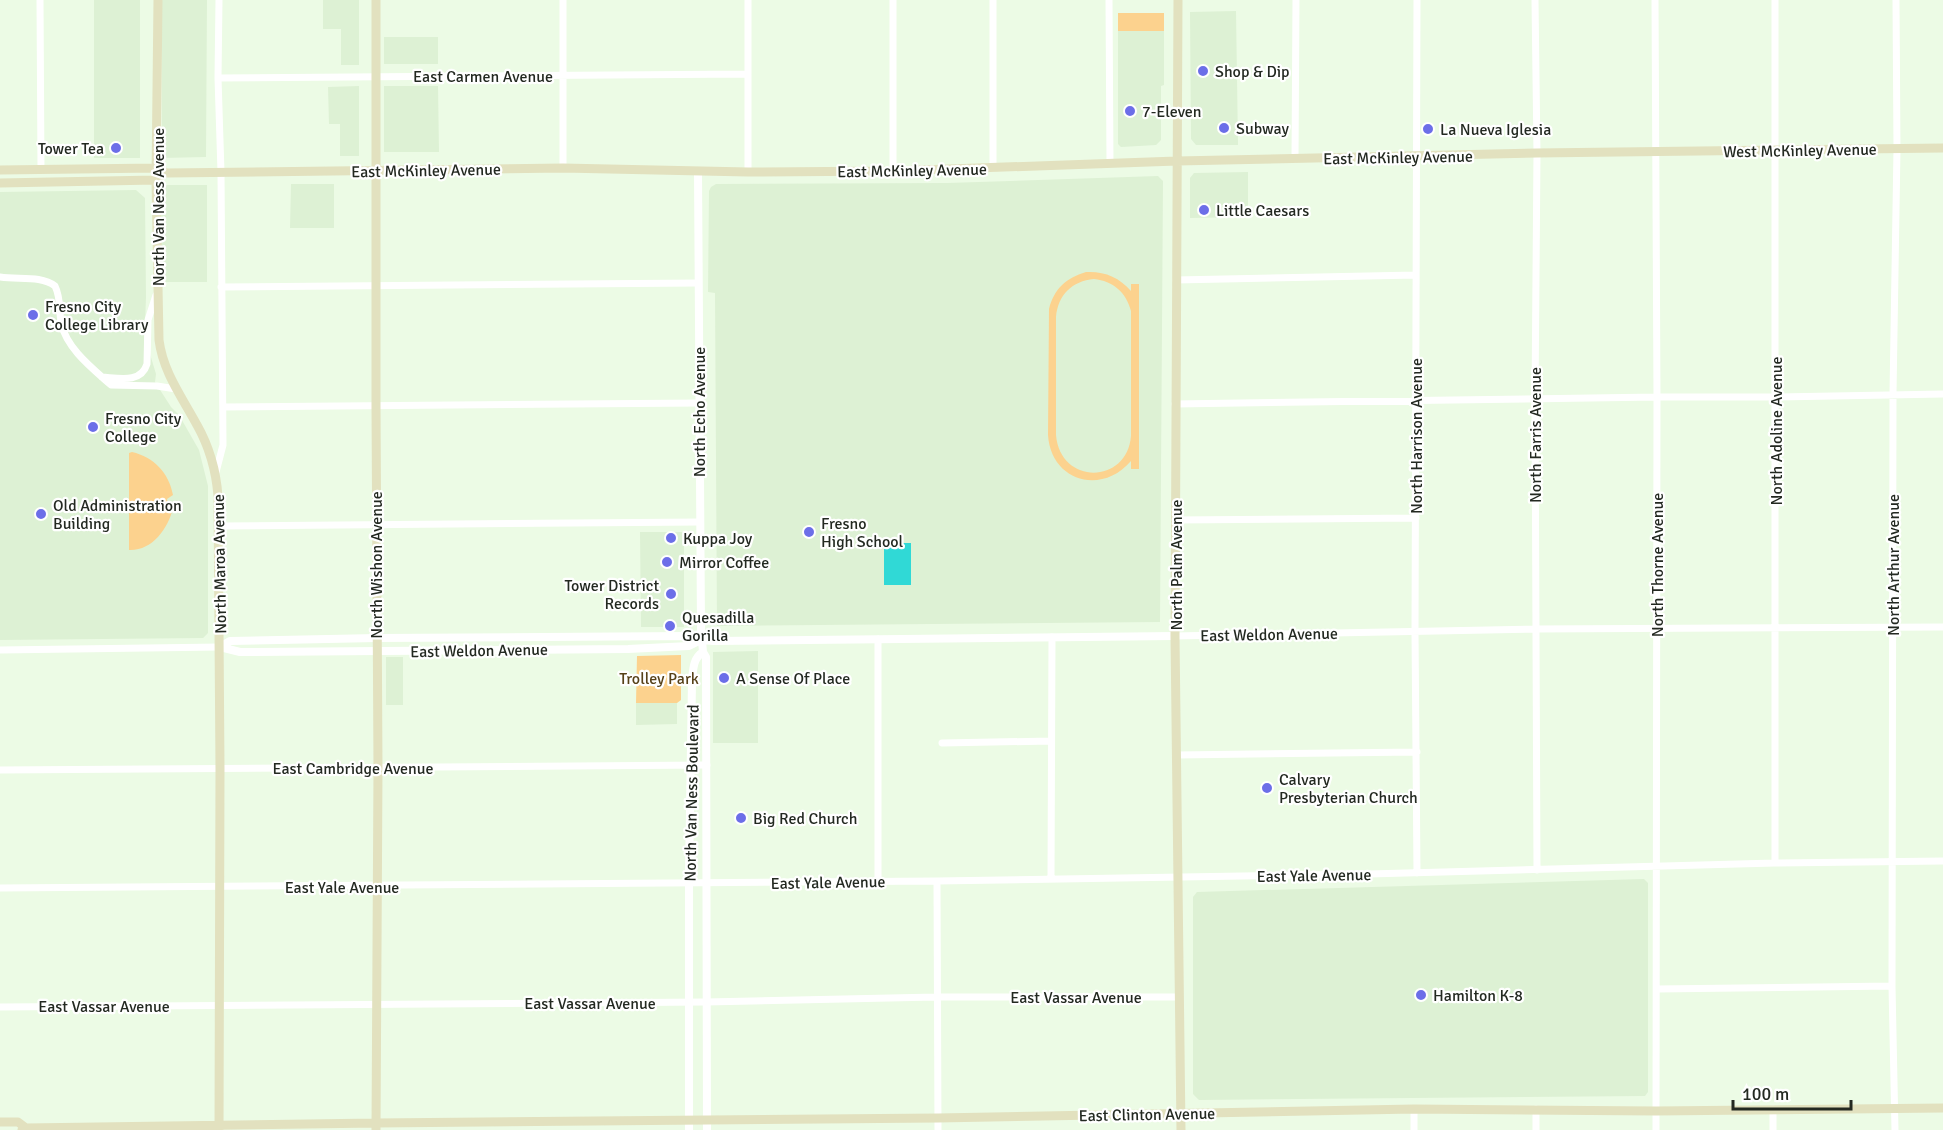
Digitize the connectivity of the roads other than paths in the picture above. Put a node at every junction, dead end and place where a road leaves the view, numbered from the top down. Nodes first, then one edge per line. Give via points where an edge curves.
1 (40, 0) edge
2 (158, 0) edge
3 (219, 0) edge
4 (376, 0) edge
5 (563, 0) edge
6 (748, 0) edge
7 (893, 0) edge
8 (993, 0) edge
9 (1109, 0) edge
10 (1178, 0) edge
11 (1296, 0) edge
12 (1417, 0) edge
13 (1535, 0) edge
14 (1655, 0) edge
15 (1775, 0) edge
16 (1896, 0) edge
17 (748, 74) junction
18 (563, 75) junction
19 (377, 76) junction
20 (218, 78) junction
21 (1943, 148) edge
22 (1897, 149) junction
23 (1777, 150) junction
24 (1656, 152) junction
25 (1538, 153) junction
26 (1418, 156) junction
27 (1295, 159) junction
28 (1177, 161) junction
29 (1110, 163) junction
30 (156, 168) junction
31 (563, 168) junction
32 (993, 168) junction
33 (0, 170) edge
34 (41, 170) junction
35 (375, 171) junction
36 (698, 171) junction
37 (892, 171) junction
38 (221, 172) junction
39 (748, 172) junction
40 (167, 173) junction
41 (156, 180) junction
42 (0, 183) edge
43 (1416, 275) junction
44 (0, 277) edge
45 (1176, 280) junction
46 (698, 283) junction
47 (221, 286) junction
48 (376, 286) junction
49 (158, 290) junction
50 (102, 377) junction
51 (176, 389) junction
52 (1893, 393) junction
53 (1943, 394) edge
54 (1657, 397) junction
55 (1777, 397) junction
56 (1535, 399) junction
57 (1415, 401) junction
58 (700, 403) junction
59 (1176, 404) junction
60 (223, 406) junction
61 (376, 406) junction
62 (216, 472) junction
63 (1416, 518) junction
64 (1176, 520) junction
65 (700, 522) junction
66 (376, 525) junction
67 (220, 526) junction
68 (1893, 627) junction
69 (1943, 627) edge
70 (1656, 628) junction
71 (1776, 628) junction
72 (1535, 629) junction
73 (1415, 632) junction
74 (1176, 636) junction
75 (475, 637) junction
76 (566, 637) junction
77 (1052, 637) junction
78 (377, 638) junction
79 (878, 639) junction
80 (701, 640) junction
81 (220, 647) junction
82 (566, 649) junction
83 (0, 650) edge
84 (475, 650) junction
85 (377, 651) junction
86 (703, 652) junction
87 (1050, 741) junction
88 (942, 743) dead end
89 (1417, 752) junction
90 (1177, 755) junction
91 (691, 765) junction
92 (707, 765) junction
93 (378, 768) junction
94 (220, 769) junction
95 (0, 770) edge
96 (1893, 861) junction
97 (1943, 861) edge
98 (1775, 862) junction
99 (1656, 866) junction
100 (1537, 870) junction
101 (1417, 873) junction
102 (1177, 877) junction
103 (1051, 878) junction
104 (878, 880) junction
105 (937, 881) junction
106 (689, 884) junction
107 (706, 884) junction
108 (377, 886) junction
109 (0, 888) edge
110 (220, 888) junction
111 (1893, 986) junction
112 (1657, 989) junction
113 (1179, 997) junction
114 (936, 998) junction
115 (689, 1002) junction
116 (706, 1002) junction
117 (376, 1004) junction
118 (0, 1006) edge
119 (220, 1006) junction
120 (1943, 1107) edge
121 (1895, 1108) junction
122 (1414, 1109) junction
123 (1536, 1109) junction
124 (1773, 1109) junction
125 (1656, 1111) junction
126 (1180, 1113) junction
127 (938, 1118) junction
128 (0, 1122) edge
129 (376, 1126) edge
130 (689, 1126) edge
131 (707, 1126) edge
132 (219, 1128) edge
133 (24, 1129) edge
134 (938, 1130) edge
135 (1181, 1130) edge
136 (1414, 1130) edge
137 (1536, 1130) edge
138 (1656, 1130) edge
139 (1773, 1130) edge
140 (1895, 1130) edge

1 - 34 street
2 - 30 main road, North Van Ness Avenue
3 - 20 street, North Maroa Avenue
4 - 19 main road, North Wishon Avenue
5 - 18 street
6 - 17 street
7 - 37 street
8 - 32 street
9 - 29 street
10 - 28 main road, North Palm Avenue
11 - 27 street
12 - 26 street, North Harrison Avenue
13 - 25 street, North Farris Avenue
14 - 24 street, North Thorne Avenue
15 - 23 street, North Adoline Avenue
16 - 22 street, North Arthur Avenue
17 - 18 street, East Carmen Avenue
17 - 39 street
18 - 19 street, East Carmen Avenue
18 - 31 street
19 - 20 street, East Carmen Avenue
19 - 35 main road, North Wishon Avenue
20 - 38 street, North Maroa Avenue
21 - 22 main road, West McKinley Avenue
22 - 23 main road, West McKinley Avenue
22 - 52 street, North Arthur Avenue
23 - 24 main road, West McKinley Avenue
23 - 55 street, North Adoline Avenue
24 - 25 main road, East McKinley Avenue
24 - 54 street, North Thorne Avenue
25 - 26 main road, East McKinley Avenue
25 - 56 street, North Farris Avenue
26 - 27 main road, East McKinley Avenue
26 - 43 street, North Harrison Avenue
27 - 28 main road, East McKinley Avenue
28 - 29 main road, East McKinley Avenue
28 - 45 main road, North Palm Avenue
29 - 32 main road, East McKinley Avenue
30 - 34 main road, East McKinley Avenue
30 - 40 main road, East McKinley Avenue
30 - 41 main road, North Van Ness Avenue
31 - 35 main road, East McKinley Avenue
31 - 36 main road, East McKinley Avenue
32 - 37 main road, East McKinley Avenue
33 - 34 main road, East McKinley Avenue
35 - 38 main road, East McKinley Avenue
35 - 48 main road, North Wishon Avenue
36 - 39 main road, East McKinley Avenue
36 - 46 street, North Echo Avenue
37 - 39 main road, East McKinley Avenue
38 - 40 main road, East McKinley Avenue
38 - 47 street, North Maroa Avenue
40 - 41 main road
41 - 42 main road
41 - 49 main road, North Van Ness Avenue
43 - 45 street
43 - 57 street, North Harrison Avenue
44 - 50 street via 41,280 55,286 67,340
45 - 59 main road, North Palm Avenue
46 - 48 street
46 - 58 street, North Echo Avenue
47 - 48 street
47 - 60 street, North Maroa Avenue
48 - 61 main road, North Wishon Avenue
49 - 50 street via 148,320 145,370 135,378
49 - 51 main road, North Van Ness Avenue via 160,350
50 - 51 street via 111,385
51 - 62 main road, North Van Ness Avenue via 203,436
52 - 53 street
52 - 55 street
52 - 68 street, North Arthur Avenue
54 - 55 street
54 - 56 street
54 - 70 street, North Thorne Avenue
55 - 71 street, North Adoline Avenue
56 - 57 street
56 - 72 street, North Farris Avenue
57 - 59 street
57 - 63 street, North Harrison Avenue
58 - 61 street
58 - 65 street, North Echo Avenue
59 - 64 main road, North Palm Avenue
60 - 61 street
60 - 62 street, North Maroa Avenue via 224,445
61 - 66 main road, North Wishon Avenue
62 - 67 main road, North Maroa Avenue
63 - 64 street
63 - 73 street, North Harrison Avenue
64 - 74 main road, North Palm Avenue
65 - 66 street
65 - 80 street, North Echo Avenue
66 - 67 street
66 - 78 main road, North Wishon Avenue
67 - 81 main road, North Maroa Avenue
68 - 69 street, East Weldon Avenue
68 - 71 street, East Weldon Avenue
68 - 96 street, North Arthur Avenue
70 - 71 street, East Weldon Avenue
70 - 72 street, East Weldon Avenue
70 - 99 street, North Thorne Avenue
71 - 98 street, North Adoline Avenue
72 - 73 street, East Weldon Avenue
72 - 100 street, North Farris Avenue
73 - 74 street, East Weldon Avenue
73 - 89 street, North Harrison Avenue
74 - 77 street, East Weldon Avenue
74 - 90 main road, North Palm Avenue
75 - 76 street, East Weldon Avenue
75 - 78 street, East Weldon Avenue
75 - 84 street
76 - 80 street, East Weldon Avenue via 689,636
76 - 82 street
77 - 79 street, East Weldon Avenue
77 - 87 street
78 - 81 street, East Weldon Avenue via 230,641
78 - 85 main road, North Wishon Avenue
79 - 80 street, East Weldon Avenue
79 - 104 street
80 - 82 street, East Weldon Avenue via 689,646
80 - 86 street, North Echo Avenue
81 - 83 street, East Weldon Avenue
81 - 85 street, East Weldon Avenue via 240,652
81 - 94 main road, North Maroa Avenue
82 - 84 street, East Weldon Avenue
84 - 85 street, East Weldon Avenue
85 - 93 main road, North Wishon Avenue
86 - 91 street, North Van Ness Boulevard via 697,656 693,669
86 - 92 street, North Van Ness Boulevard
87 - 88 street
87 - 103 street
89 - 90 street
89 - 101 street, North Harrison Avenue
90 - 102 main road, North Palm Avenue
91 - 92 street, East Cambridge Avenue
91 - 93 street, East Cambridge Avenue
91 - 106 street, North Van Ness Boulevard
92 - 107 street, North Van Ness Boulevard
93 - 94 street, East Cambridge Avenue
93 - 108 main road, North Wishon Avenue
94 - 95 street, East Cambridge Avenue
94 - 110 main road, North Maroa Avenue
96 - 97 street, East Yale Avenue
96 - 98 street, East Yale Avenue
96 - 111 street, North Arthur Avenue
98 - 99 street, East Yale Avenue
99 - 100 street, East Yale Avenue
99 - 112 street, North Thorne Avenue
100 - 101 street, East Yale Avenue
101 - 102 street, East Yale Avenue
102 - 103 street, East Yale Avenue
102 - 113 main road, North Palm Avenue
103 - 105 street, East Yale Avenue
104 - 105 street, East Yale Avenue
104 - 107 street, East Yale Avenue
105 - 114 street
106 - 107 street, East Yale Avenue
106 - 108 street, East Yale Avenue
106 - 115 street, North Van Ness Boulevard
107 - 116 street, North Van Ness Boulevard
108 - 110 street, East Yale Avenue
108 - 117 main road, North Wishon Avenue
109 - 110 street, East Yale Avenue
110 - 119 main road, North Maroa Avenue
111 - 112 street
111 - 121 street, North Arthur Avenue
112 - 125 street, North Thorne Avenue
113 - 114 street, East Vassar Avenue
113 - 126 main road, North Palm Avenue
114 - 116 street, East Vassar Avenue
114 - 127 street
115 - 116 street, East Vassar Avenue
115 - 117 street, East Vassar Avenue
115 - 130 street, North Van Ness Boulevard
116 - 131 street, North Van Ness Boulevard
117 - 119 street, East Vassar Avenue
117 - 129 main road, North Wishon Avenue
118 - 119 street, East Vassar Avenue
119 - 132 main road, North Maroa Avenue
120 - 121 main road, East Clinton Avenue
121 - 124 main road, East Clinton Avenue
121 - 140 street, North Arthur Avenue
122 - 123 main road, East Clinton Avenue
122 - 126 main road, East Clinton Avenue
122 - 136 street
123 - 125 main road, East Clinton Avenue
123 - 137 street
124 - 125 main road, East Clinton Avenue
124 - 139 street
125 - 138 street, North Thorne Avenue
126 - 127 main road, East Clinton Avenue
126 - 135 main road, North Palm Avenue
127 - 131 main road, East Clinton Avenue
127 - 134 street
128 - 133 main road, East Clinton Avenue via 18,1122
129 - 130 main road, East Clinton Avenue
129 - 132 main road, East Clinton Avenue
130 - 131 main road, East Clinton Avenue
132 - 133 main road, East Clinton Avenue

